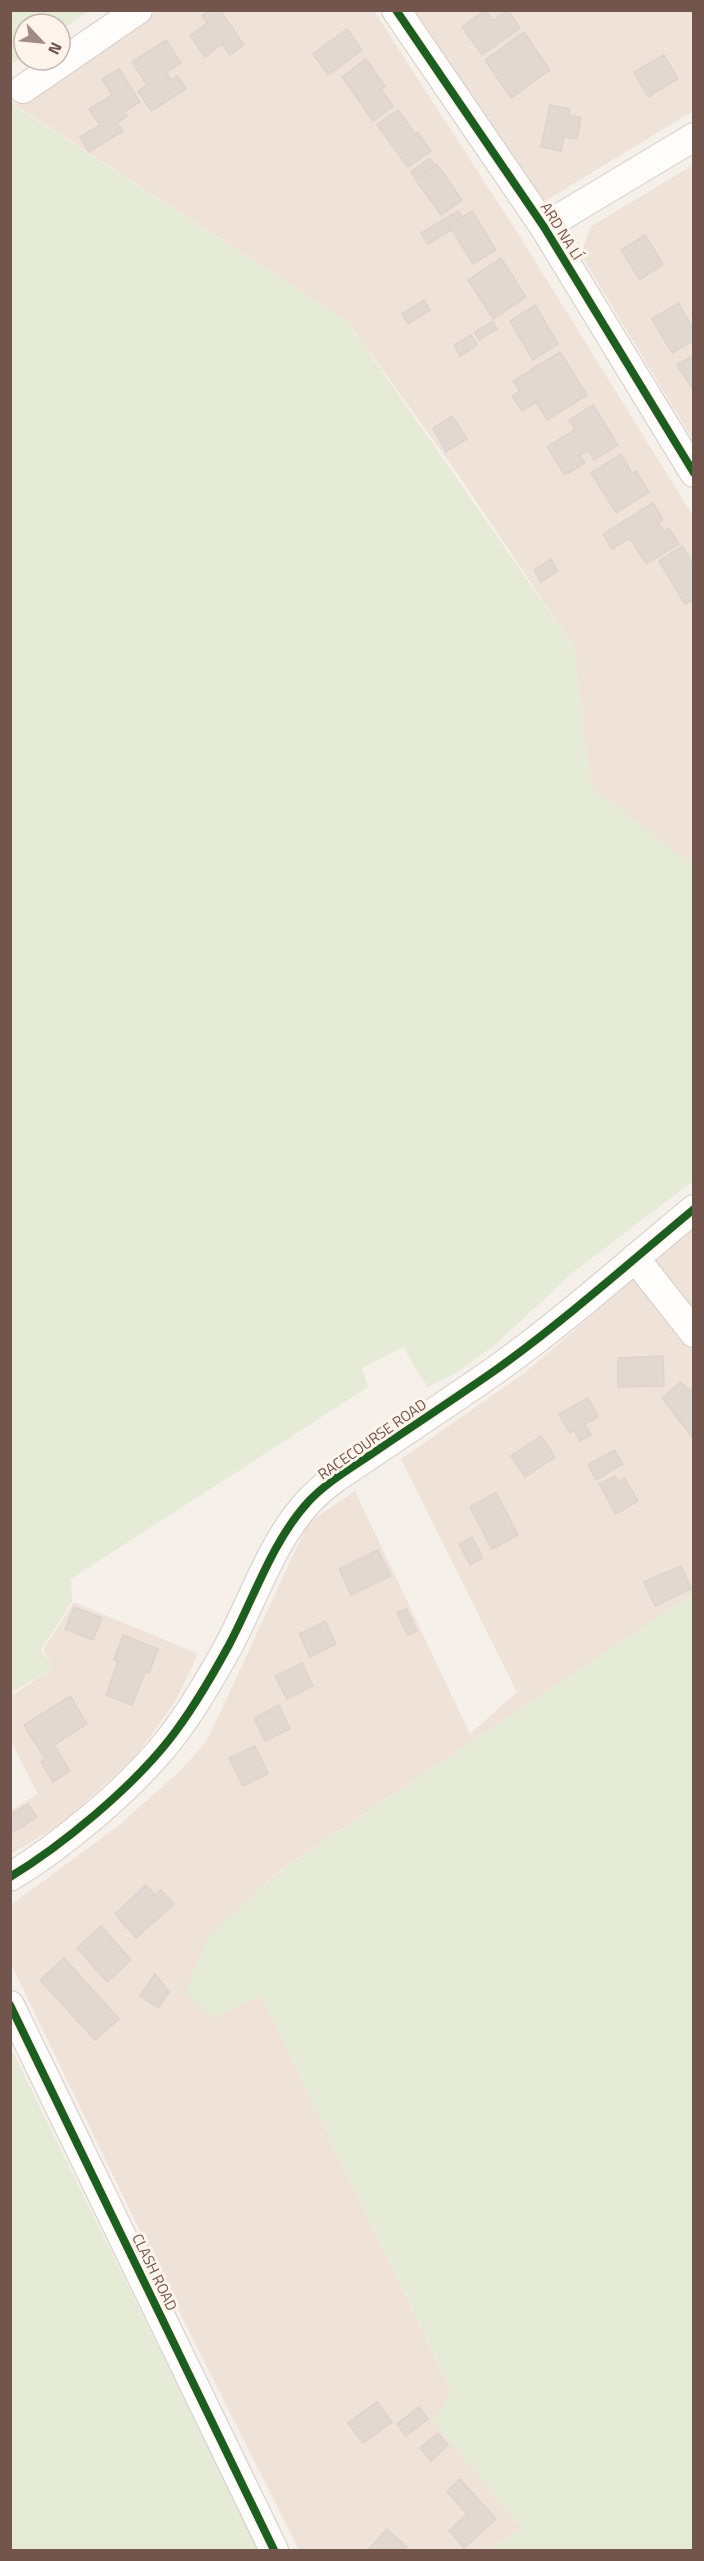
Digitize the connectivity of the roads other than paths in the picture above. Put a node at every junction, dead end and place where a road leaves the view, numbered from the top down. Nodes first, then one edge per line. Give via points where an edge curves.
1 (138, 10) edge
2 (396, 10) edge
3 (23, 89) dead end
4 (693, 137) edge
5 (544, 227) junction
6 (693, 473) edge
7 (693, 1209) edge
8 (635, 1258) junction
9 (693, 1333) edge
10 (10, 1877) edge
11 (10, 2005) edge
12 (274, 2550) edge

1 - 3 street
2 - 5 street, ARD NA LÍ
4 - 5 street, ARD NA LÍ
5 - 6 street, ARD NA LÍ
7 - 8 street, RACECOURSE ROAD
8 - 9 street
8 - 10 street, RACECOURSE ROAD via 497,1369 338,1477 312,1499 296,1516 275,1551 228,1647 168,1741 132,1780 70,1834
11 - 12 street, CLASH ROAD

